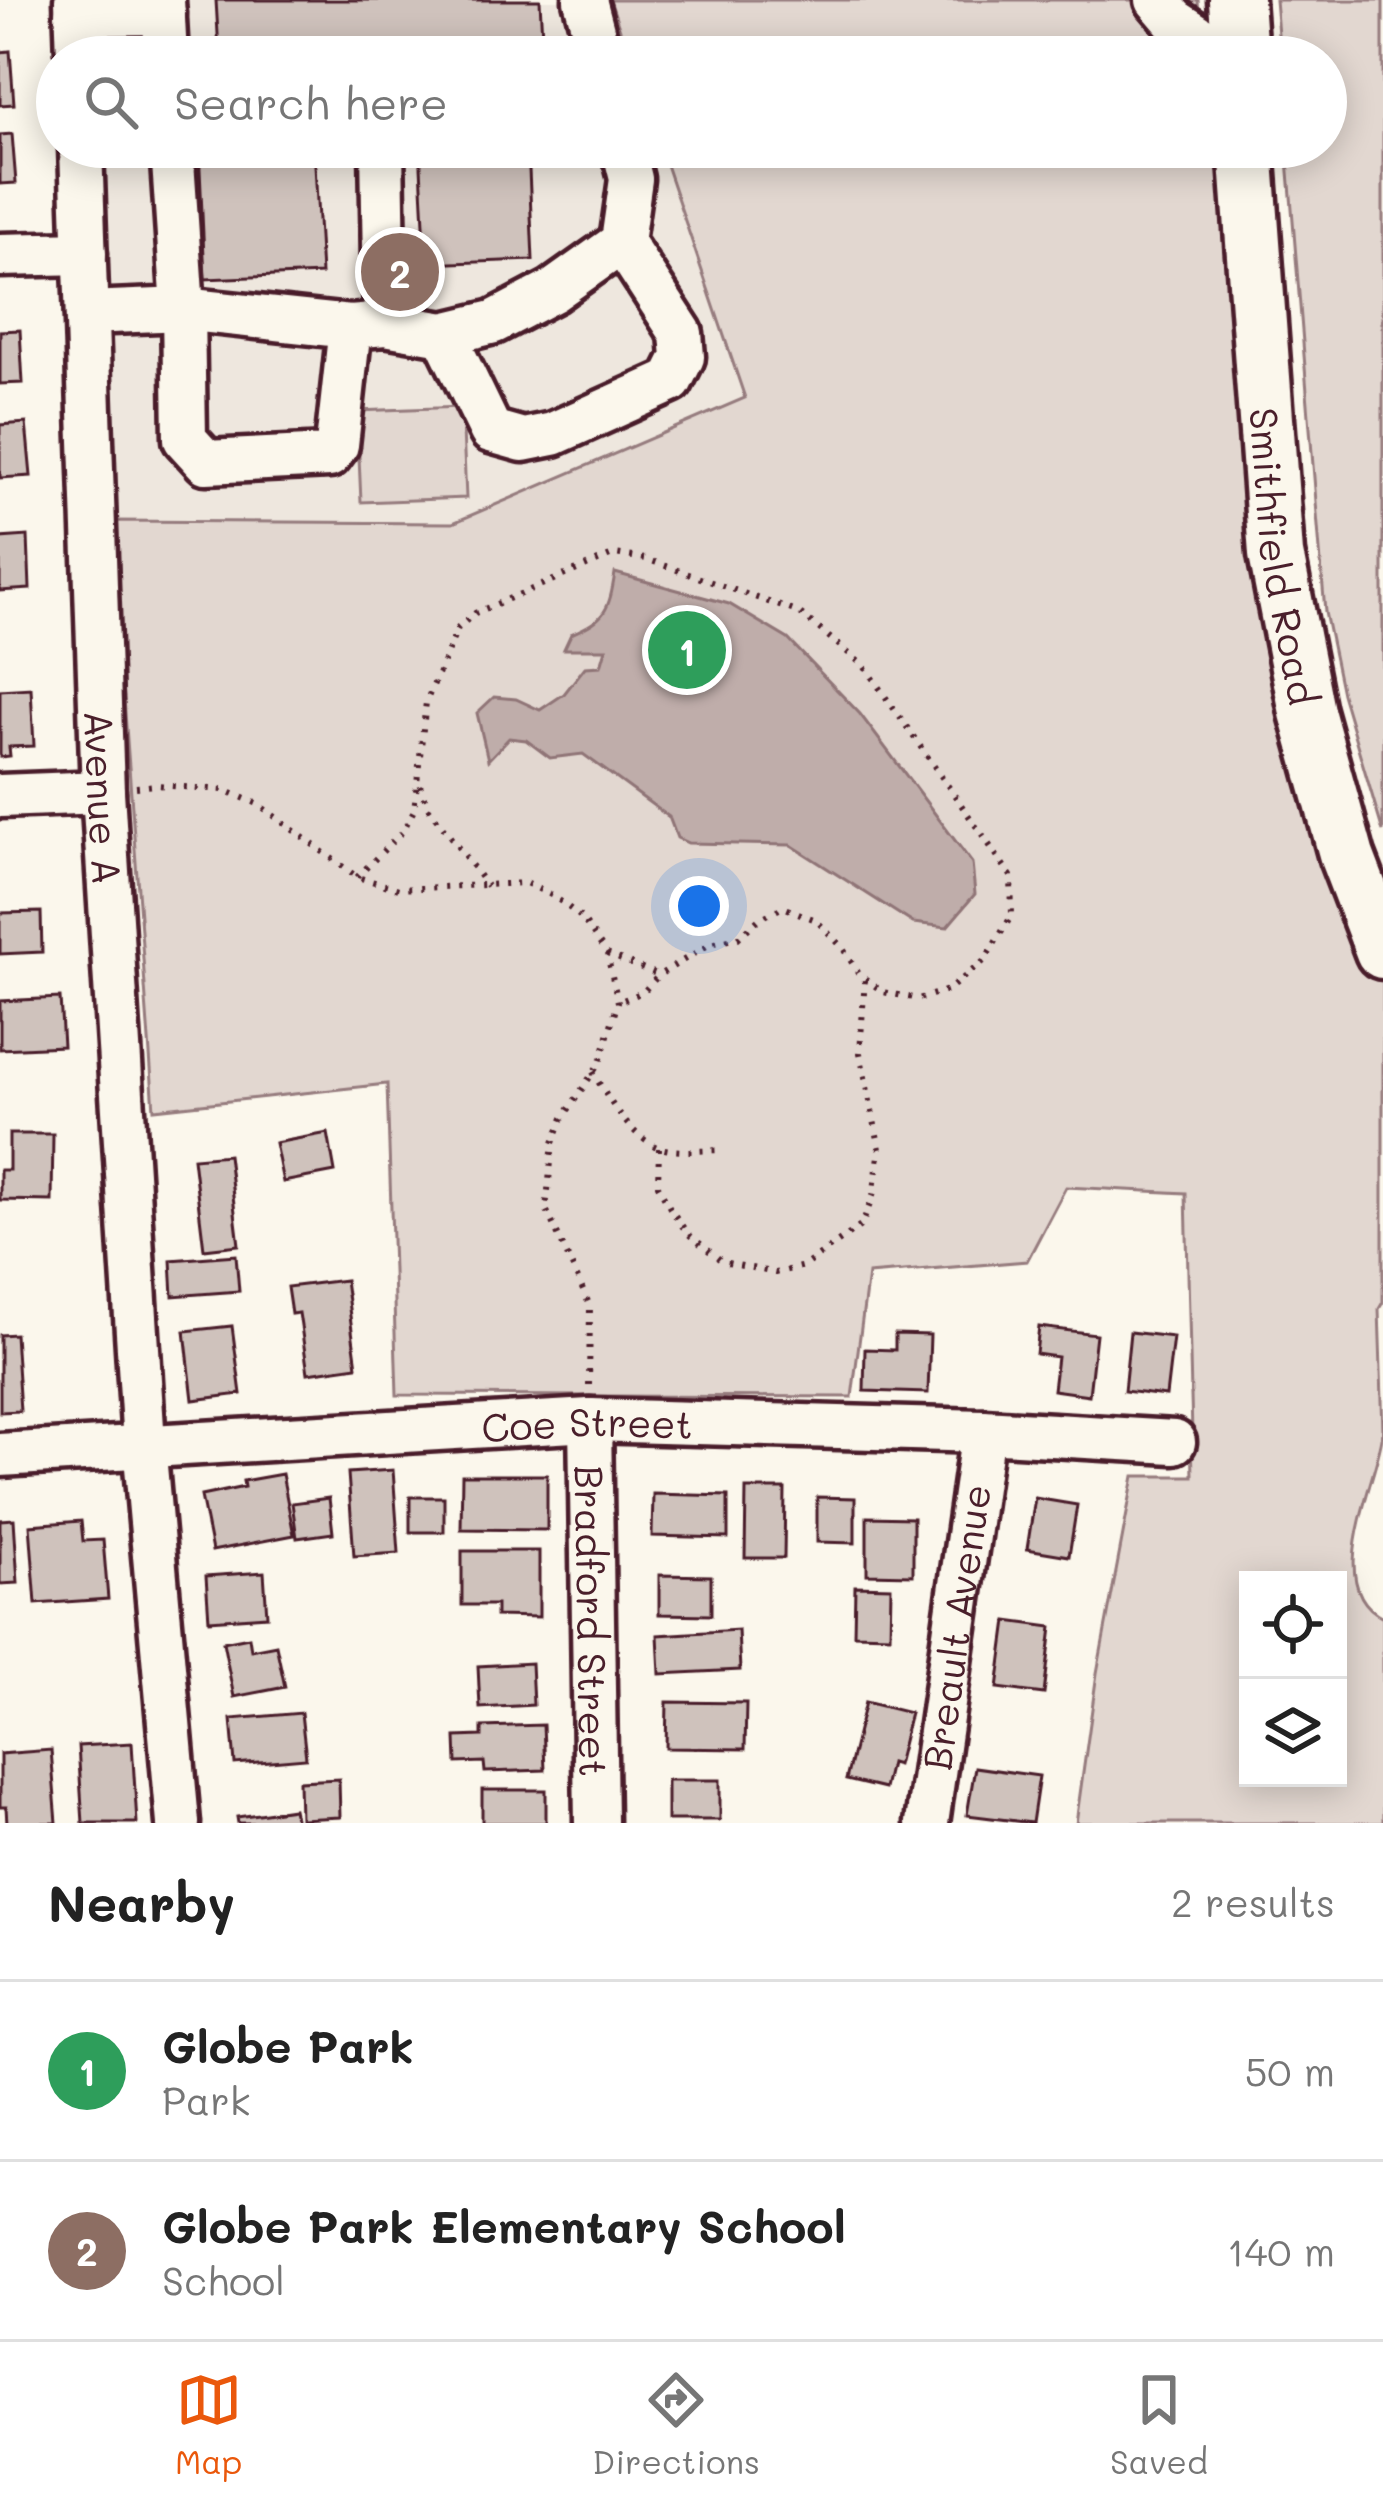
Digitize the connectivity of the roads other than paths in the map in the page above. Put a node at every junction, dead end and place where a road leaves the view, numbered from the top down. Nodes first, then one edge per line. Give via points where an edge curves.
1 (585, 0) edge
2 (1157, 0) edge
3 (1236, 0) edge
4 (164, 6) edge
5 (76, 7) edge
6 (165, 36) edge
7 (594, 36) edge
8 (1199, 36) edge
9 (1239, 36) edge
10 (82, 168) edge
11 (173, 168) edge
12 (380, 168) edge
13 (629, 168) edge
14 (1248, 168) edge
15 (622, 242) junction
16 (86, 253) junction
17 (0, 255) edge
18 (183, 309) junction
19 (87, 313) junction
20 (368, 326) junction
21 (444, 334) junction
22 (103, 792) junction
23 (0, 796) edge
24 (1383, 951) edge
25 (590, 1420) junction
26 (983, 1431) junction
27 (1174, 1442) dead end
28 (144, 1444) junction
29 (0, 1455) edge
30 (178, 1823) edge
31 (596, 1823) edge
32 (927, 1823) edge

1 - 7 street
2 - 8 street
3 - 9 main road
4 - 5 street
4 - 6 street
10 - 16 street, Avenue A
11 - 18 street
12 - 20 street
13 - 15 street
14 - 24 main road, Smithfield Road via 1276,554 1307,712
15 - 21 street via 554,291 494,322
15 - 21 street via 681,333 683,357 671,381 523,440 491,431
16 - 17 street
16 - 19 street, Avenue A
18 - 19 street
18 - 20 street
18 - 20 street via 185,439 206,462 328,456
19 - 22 street, Avenue A
20 - 21 street
22 - 23 street
22 - 28 street, Avenue A
25 - 26 street, Coe Street
25 - 28 street, Coe Street
25 - 31 street, Bradford Street
26 - 27 street, Coe Street
26 - 32 street, Breault Avenue
28 - 29 street, Coe Street
28 - 30 street, Avenue A

